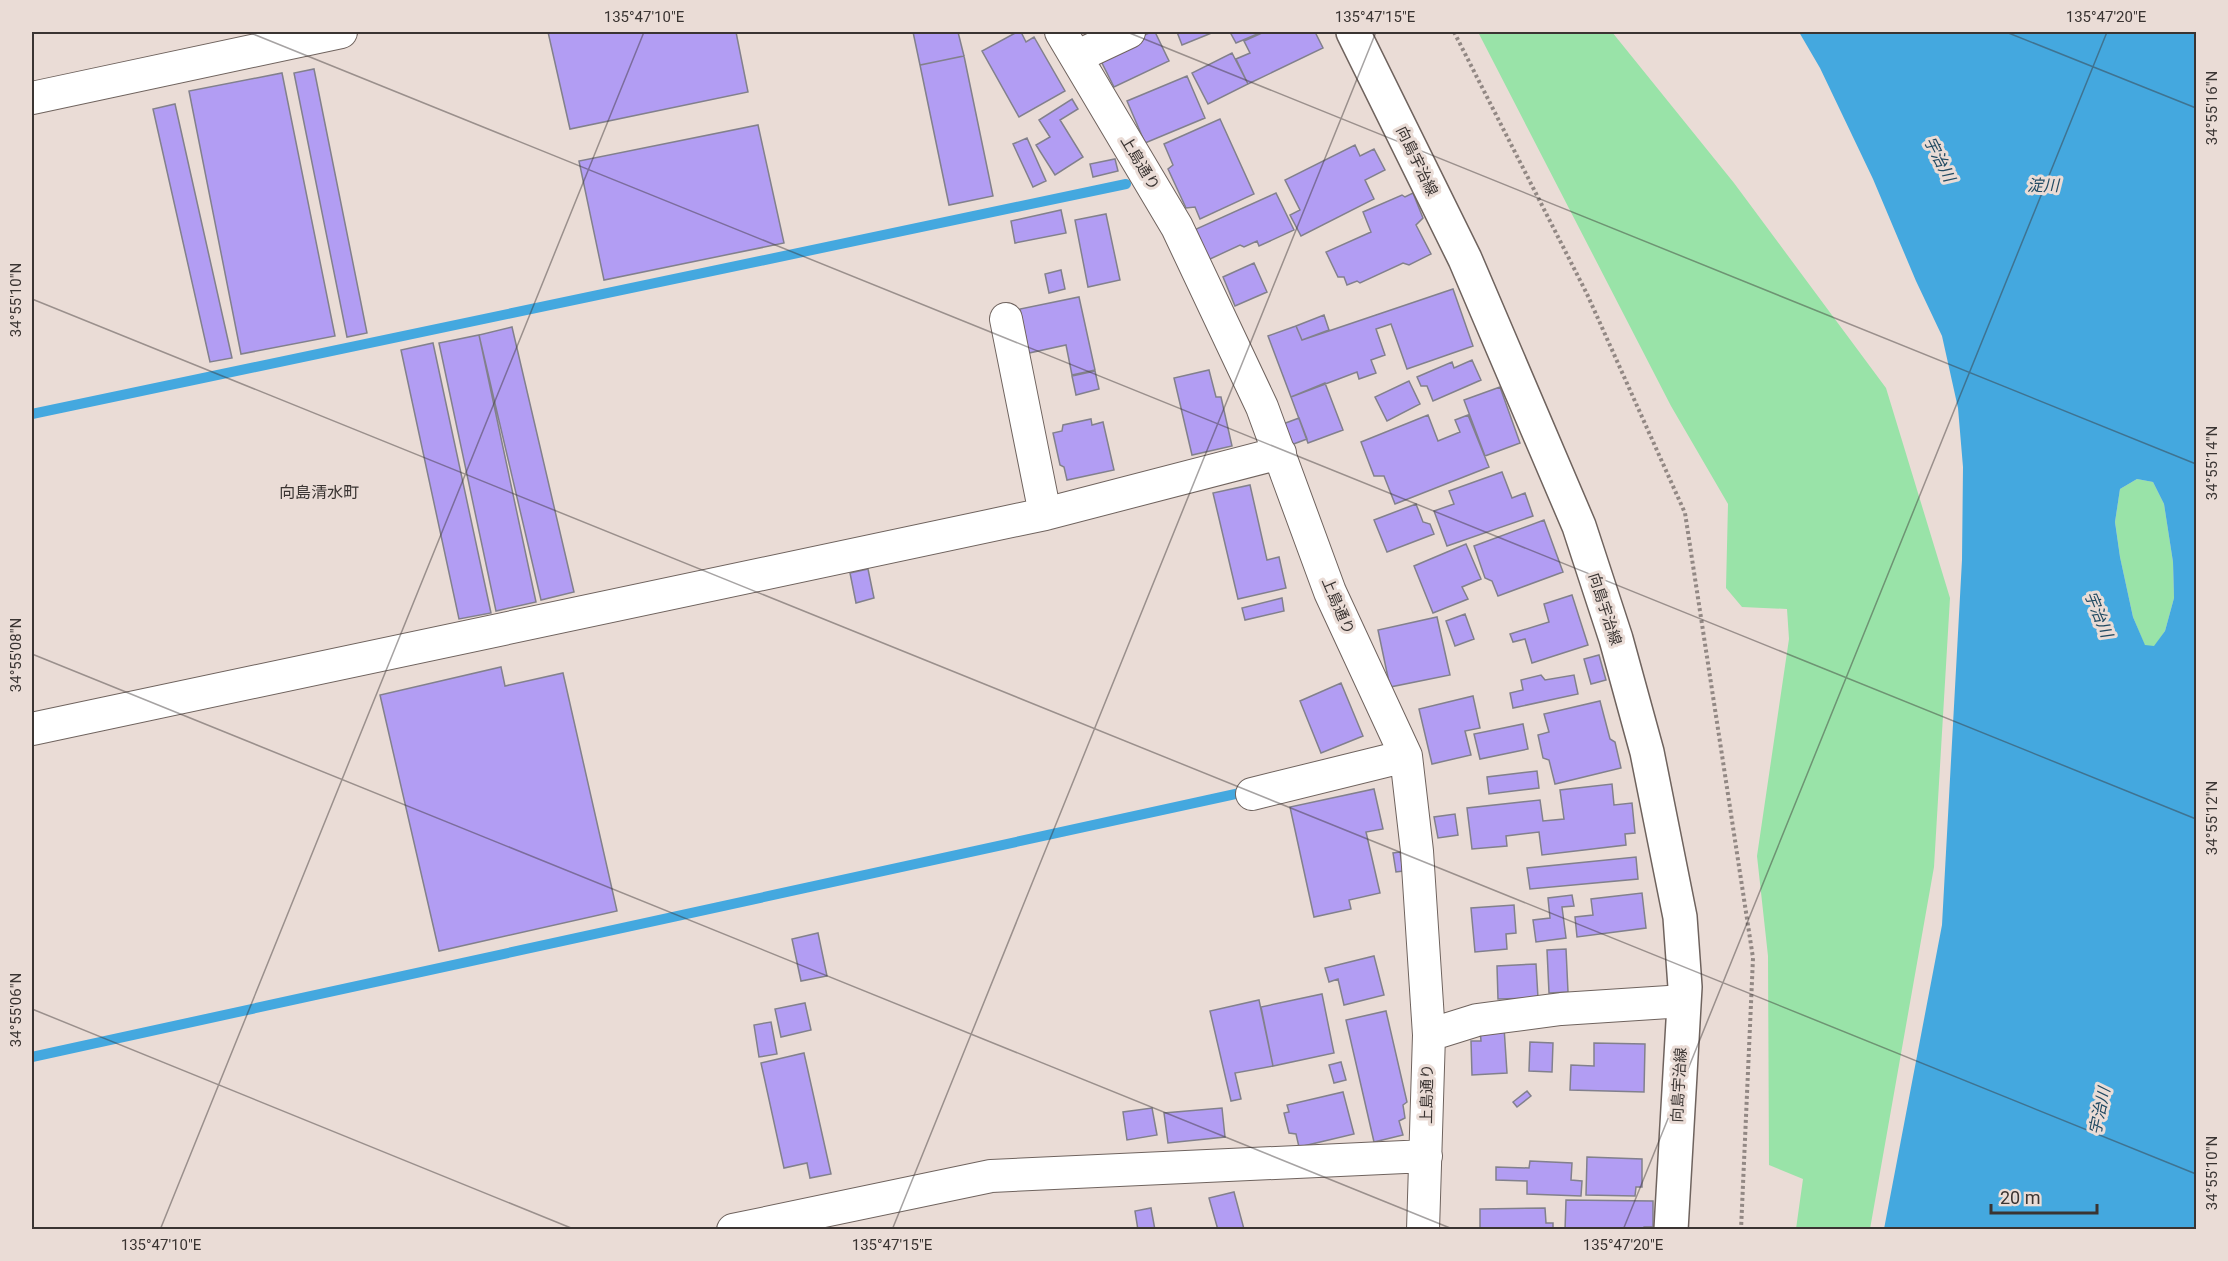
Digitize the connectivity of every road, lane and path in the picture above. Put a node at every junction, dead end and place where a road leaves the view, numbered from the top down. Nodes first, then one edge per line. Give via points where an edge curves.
1 (341, 32) edge
2 (1129, 32) edge
3 (1353, 32) edge
4 (1454, 32) edge
5 (1069, 44) edge
6 (32, 98) edge
7 (1006, 319) dead end
8 (1280, 453) junction
9 (1045, 514) junction
10 (32, 729) edge
11 (1406, 756) junction
12 (1252, 794) dead end
13 (1684, 1001) junction
14 (1429, 1035) junction
15 (1426, 1155) junction
16 (733, 1230) edge
17 (1423, 1230) edge
18 (1671, 1230) edge
19 (1741, 1230) edge

1 - 6 street
2 - 5 street
3 - 13 main road, 向島宇治線 via 1465,258 1579,526 1647,752 1680,917
4 - 19 path via 1587,294 1685,513 1753,958
5 - 8 street, 上島通り via 1177,227
7 - 9 street
8 - 9 street
8 - 11 street, 上島通り via 1330,592
9 - 10 street
11 - 12 street
11 - 14 street, 上島通り via 1417,851
13 - 14 street via 1562,1009 1477,1020
13 - 18 main road, 向島宇治線
14 - 15 street, 上島通り
15 - 16 street via 991,1176
15 - 17 street, 上島通り

